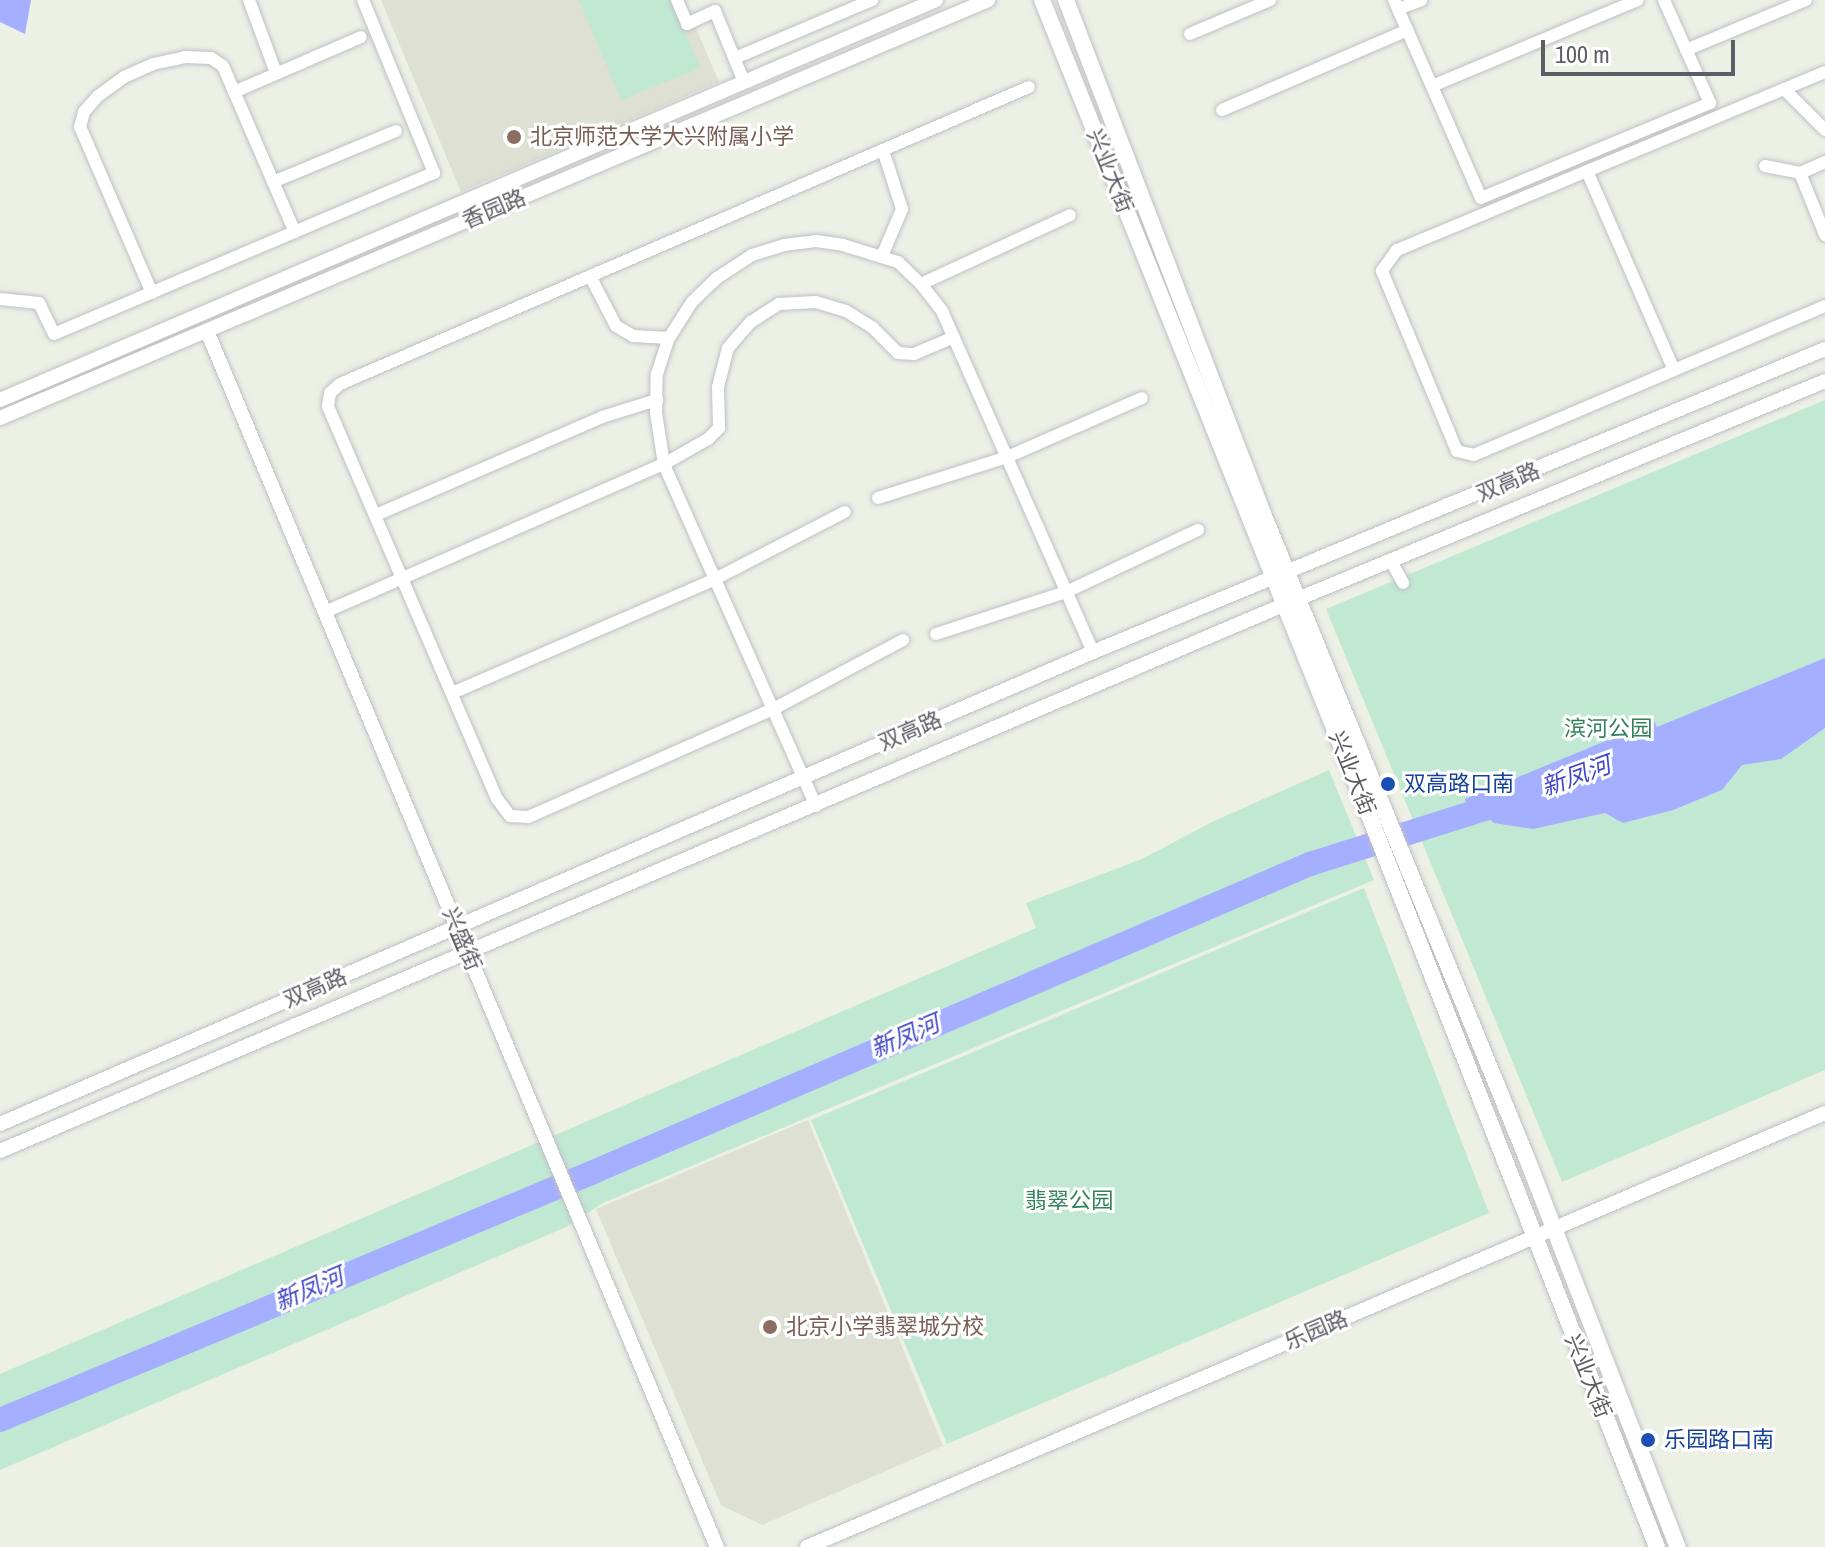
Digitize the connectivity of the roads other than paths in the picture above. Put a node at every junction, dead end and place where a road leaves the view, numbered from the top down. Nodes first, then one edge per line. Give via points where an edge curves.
1 (249, 0) edge
2 (363, 0) edge
3 (677, 0) edge
4 (872, 0) edge
5 (936, 0) edge
6 (988, 0) edge
7 (1042, 0) edge
8 (1066, 0) edge
9 (1270, 0) edge
10 (1421, 0) edge
11 (1638, 0) edge
12 (1664, 0) edge
13 (1806, 0) edge
14 (1396, 5) edge
15 (1408, 30) junction
16 (1190, 34) dead end
17 (361, 37) dead end
18 (1686, 50) junction
19 (735, 58) junction
20 (1825, 72) edge
21 (276, 73) junction
22 (744, 82) junction
23 (1432, 86) junction
24 (1029, 87) dead end
25 (1784, 89) junction
26 (234, 92) junction
27 (1222, 110) dead end
28 (1825, 130) edge
29 (396, 131) dead end
30 (883, 150) junction
31 (1825, 162) edge
32 (1765, 166) dead end
33 (1587, 171) junction
34 (1800, 173) junction
35 (273, 182) junction
36 (1070, 215) dead end
37 (295, 232) junction
38 (1825, 235) edge
39 (882, 256) junction
40 (590, 276) junction
41 (921, 284) junction
42 (152, 293) junction
43 (0, 299) edge
44 (1825, 306) edge
45 (207, 331) junction
46 (954, 337) junction
47 (669, 338) junction
48 (1825, 349) edge
49 (1674, 370) junction
50 (1825, 381) edge
51 (1142, 398) dead end
52 (0, 400) edge
53 (657, 400) junction
54 (0, 418) edge
55 (1007, 457) junction
56 (664, 464) junction
57 (878, 498) dead end
58 (845, 512) dead end
59 (376, 515) junction
60 (1198, 530) dead end
61 (1391, 561) junction
62 (1280, 577) junction
63 (403, 578) junction
64 (715, 579) junction
65 (1403, 583) dead end
66 (1066, 592) junction
67 (1291, 602) junction
68 (325, 612) junction
69 (936, 634) dead end
70 (903, 640) dead end
71 (1093, 652) junction
72 (452, 693) junction
73 (773, 709) junction
74 (803, 777) junction
75 (816, 806) junction
76 (1394, 857) junction
77 (458, 927) junction
78 (469, 954) junction
79 (1825, 1113) edge
80 (0, 1124) edge
81 (0, 1151) edge
82 (1554, 1228) junction
83 (1533, 1237) junction
84 (717, 1547) edge
85 (807, 1547) edge
86 (1657, 1547) edge
87 (1678, 1547) edge

1 - 21 street
2 - 37 street via 434,173
3 - 19 street via 687,24 715,11
4 - 19 street
5 - 22 street, 香园路
6 - 45 street, 香园路
7 - 62 main road, 兴业大街
8 - 62 main road, 兴业大街
9 - 16 street
10 - 14 street
11 - 23 street
12 - 18 street
13 - 18 street
14 - 15 street
15 - 23 street
15 - 27 street
17 - 21 street
18 - 23 street via 1710,103 1481,198
19 - 22 street
20 - 25 street
21 - 26 street
22 - 52 street, 香园路
24 - 30 street
25 - 28 street
25 - 33 street
26 - 35 street
26 - 42 street via 223,66 211,58 185,57 124,77 84,112 80,127
29 - 35 street
30 - 39 street via 902,209
30 - 40 street
31 - 34 street
32 - 34 street
33 - 49 street
33 - 49 street via 1397,250 1382,271 1457,451 1474,455
34 - 38 street
35 - 37 street
36 - 41 street
37 - 42 street
39 - 41 street via 898,262
39 - 47 street via 816,241 752,255 692,302
40 - 47 street via 616,326 633,336
40 - 59 street via 340,384 330,393 328,406
41 - 46 street
42 - 43 street via 54,334 39,303
44 - 49 street
45 - 54 street, 香园路
45 - 68 street, 兴盛街
46 - 55 street
46 - 56 street via 914,354 898,353 846,311 816,302 779,304 751,322 728,348 718,387 719,428
47 - 53 street via 657,374
48 - 62 street, 双高路
50 - 61 street, 双高路
51 - 55 street
53 - 56 street
53 - 59 street via 602,417
55 - 57 street
55 - 66 street
56 - 63 street
56 - 64 street
58 - 64 street
59 - 63 street
60 - 66 street
61 - 65 street
61 - 67 street, 双高路
62 - 67 main road, 兴业大街
62 - 71 street, 双高路
63 - 68 street
63 - 72 street
64 - 72 street
64 - 73 street
66 - 69 street
66 - 71 street
67 - 75 street, 双高路
67 - 76 main road, 兴业大街
68 - 77 street, 兴盛街
70 - 73 street
71 - 74 street, 双高路
72 - 73 street via 497,799 510,816 528,817
73 - 74 street
74 - 75 street
74 - 77 street, 双高路
75 - 78 street, 双高路
76 - 82 main road, 兴业大街
76 - 83 main road, 兴业大街
77 - 78 street, 兴盛街
77 - 80 street, 双高路
78 - 81 street, 双高路
78 - 84 street, 兴盛街
79 - 82 street, 乐园路
82 - 83 street, 乐园路
82 - 87 main road, 兴业大街
83 - 85 street, 乐园路
83 - 86 main road, 兴业大街

